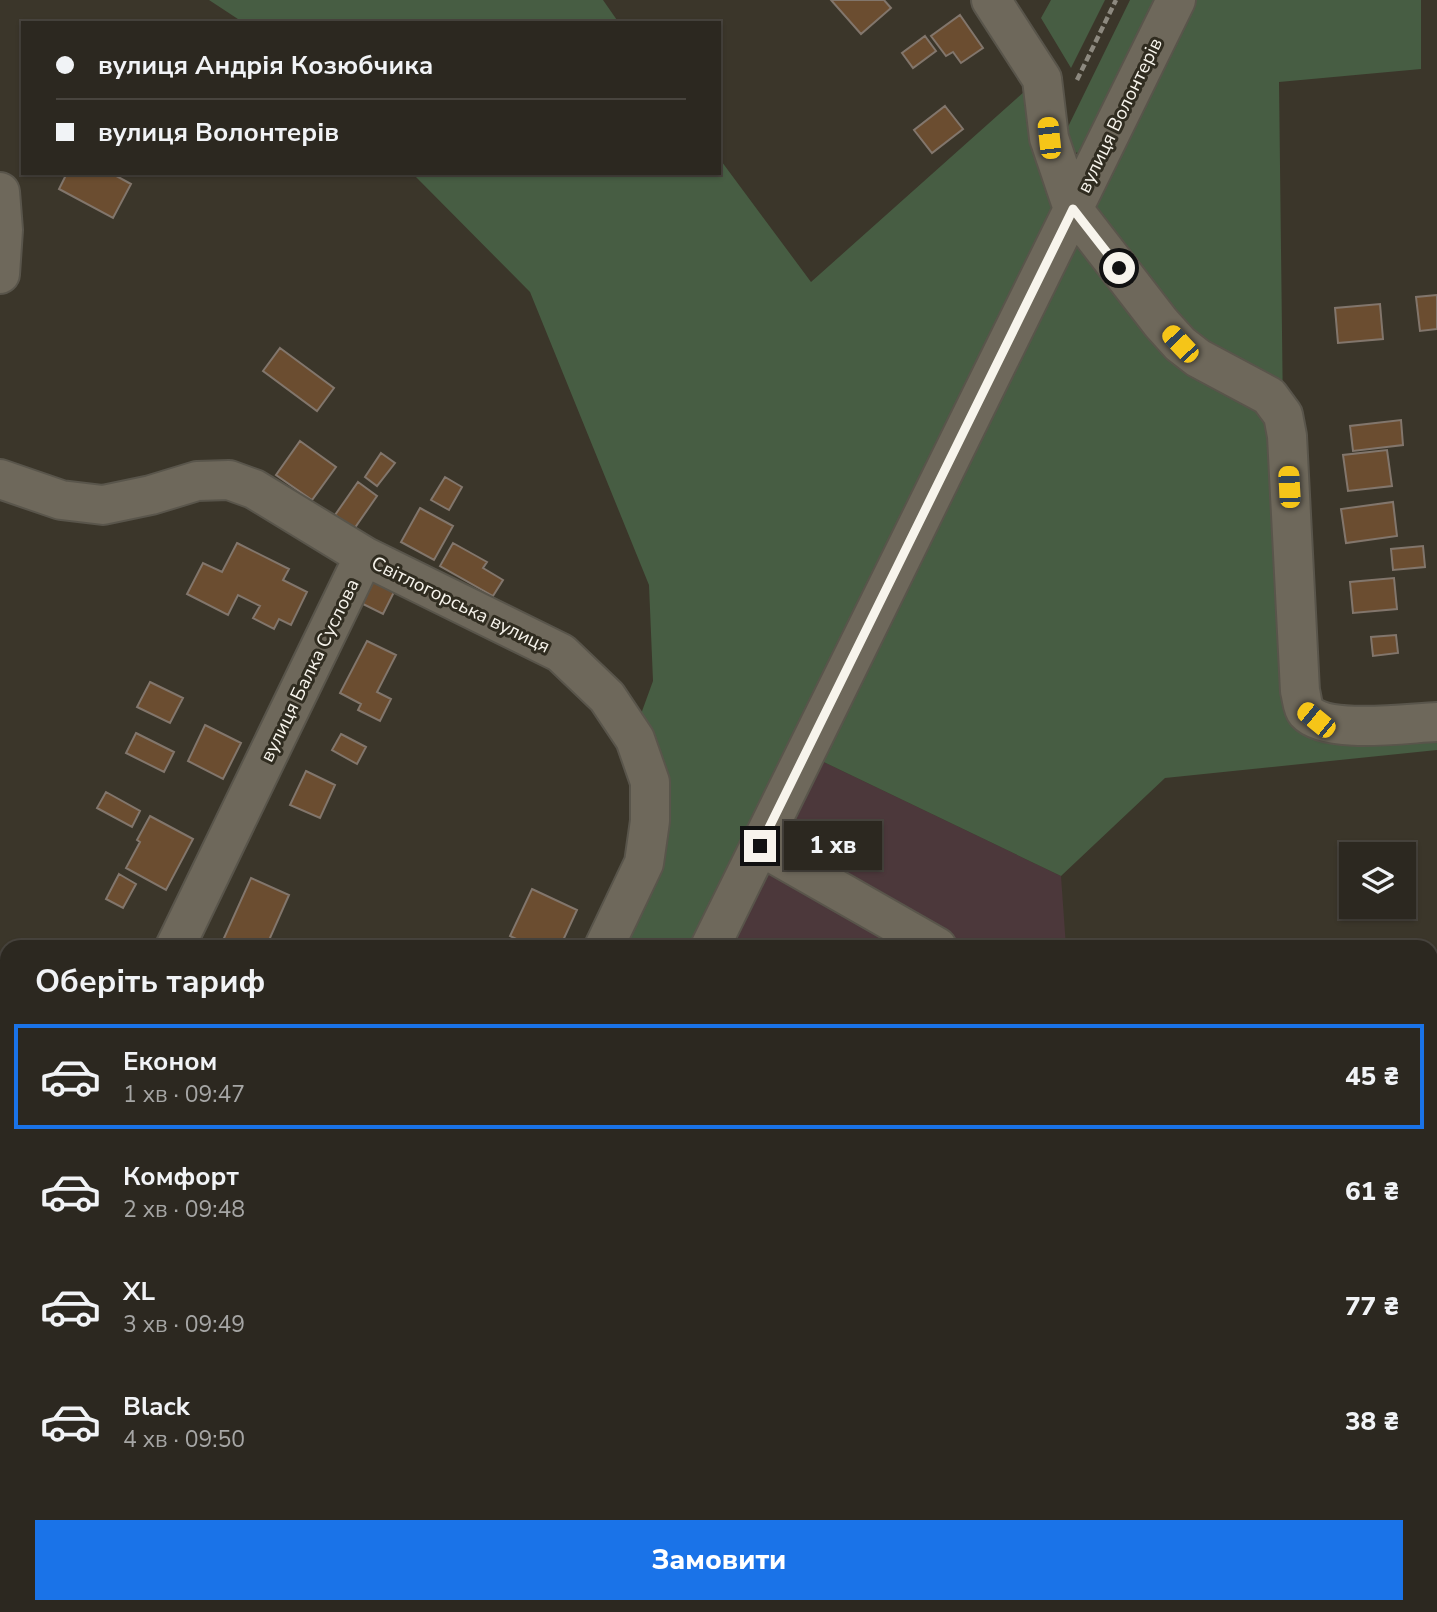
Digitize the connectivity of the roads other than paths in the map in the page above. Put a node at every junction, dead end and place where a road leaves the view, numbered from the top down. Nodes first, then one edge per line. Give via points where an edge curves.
1 (990, 0) edge
2 (1177, 0) edge
3 (0, 192) edge
4 (1073, 209) junction
5 (0, 274) edge
6 (0, 479) edge
7 (364, 556) junction
8 (1437, 722) edge
9 (760, 846) junction
10 (178, 940) edge
11 (607, 940) edge
12 (713, 940) edge
13 (925, 940) edge

1 - 4 street via 1058,83 1049,138
2 - 4 street, вулиця Волонтерів
3 - 5 street
4 - 8 street via 1180,344 1269,397 1283,415 1304,711 1316,720 1354,726
4 - 9 street, вулиця Волонтерів
6 - 7 street, вулиця Балка Суслова via 61,500 103,505 197,481 229,480 254,489
7 - 10 street, вулиця Балка Суслова
7 - 11 street, Світлогорська вулиця via 561,653 607,697 635,738 650,782 650,821 644,863
9 - 12 street, вулиця Волонтерів
9 - 13 street

